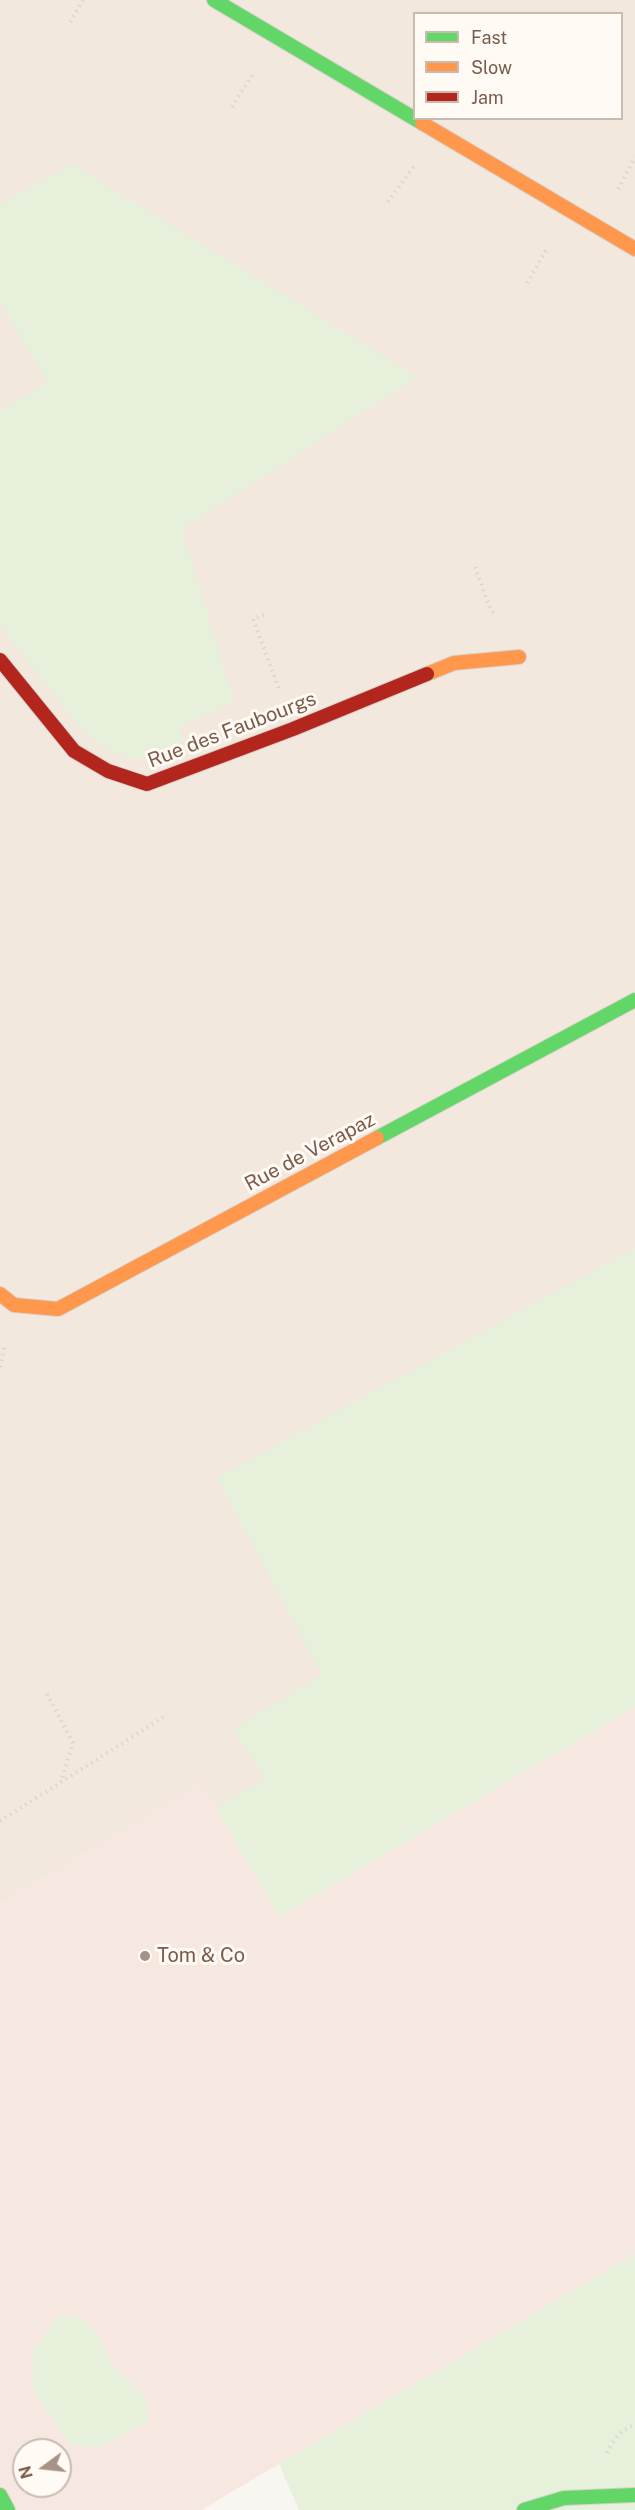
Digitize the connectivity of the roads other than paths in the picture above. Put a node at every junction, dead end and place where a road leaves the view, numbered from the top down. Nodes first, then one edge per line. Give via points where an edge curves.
1 (214, 0) edge
2 (413, 118) edge
3 (417, 120) edge
4 (635, 249) edge
5 (519, 657) road end
6 (0, 660) edge
7 (635, 1000) edge
8 (0, 1294) edge
9 (635, 2494) edge
10 (0, 2495) edge
11 (8, 2510) edge
12 (524, 2510) edge

1 - 2 street
3 - 4 street
5 - 6 street, Rue des Faubourgs via 454,663 147,784 108,771 74,751
7 - 8 street, Rue de Verapaz via 58,1309 14,1305
9 - 12 street via 575,2496 542,2501
10 - 11 street

